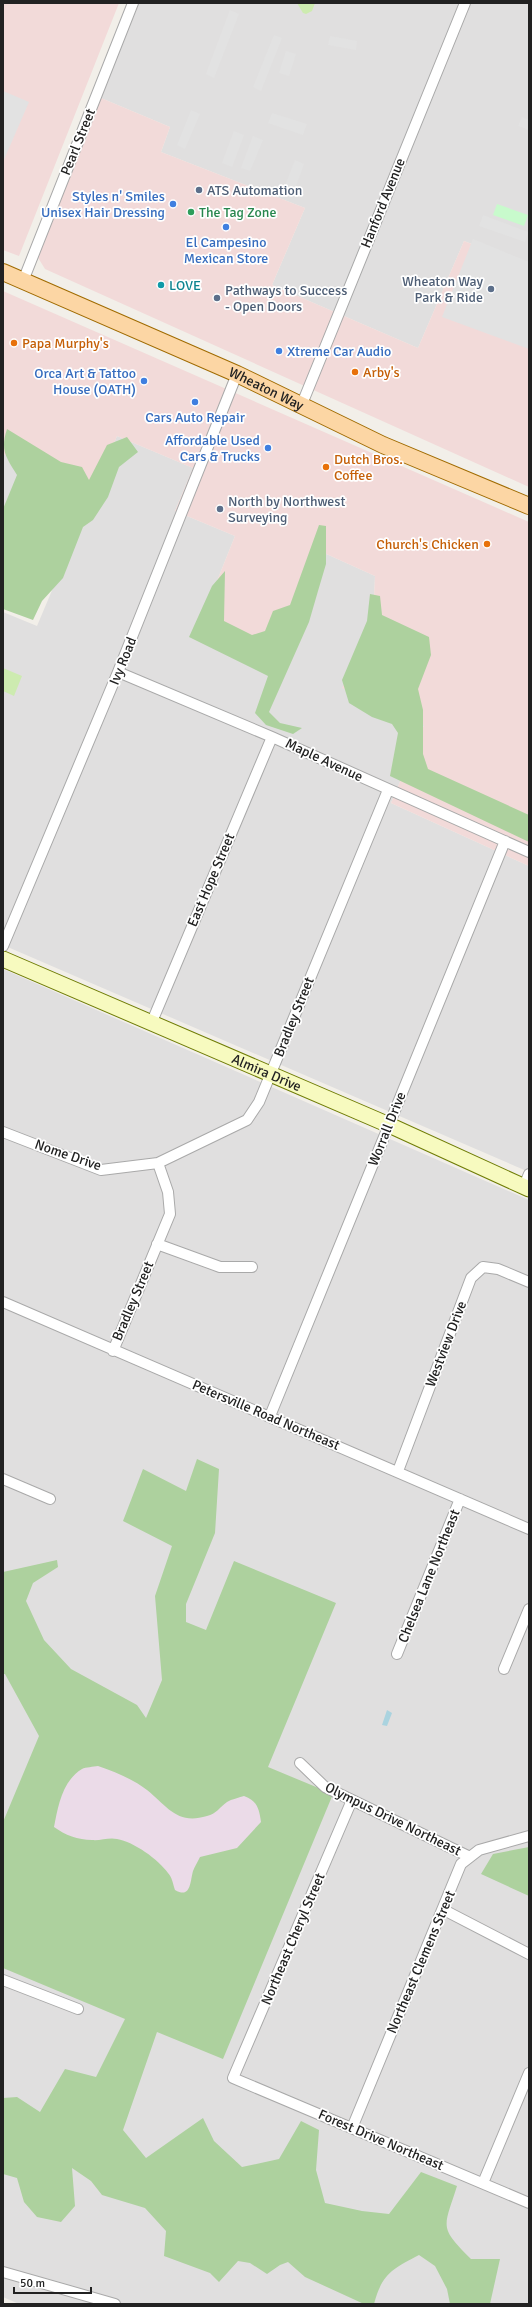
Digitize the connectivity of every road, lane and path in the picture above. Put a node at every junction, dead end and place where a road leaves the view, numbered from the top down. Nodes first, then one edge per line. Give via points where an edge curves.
1 (134, 3) edge
2 (464, 3) edge
3 (3, 272) edge
4 (23, 281) junction
5 (237, 374) junction
6 (302, 404) junction
7 (529, 506) edge
8 (118, 672) junction
9 (272, 736) junction
10 (388, 790) junction
11 (505, 841) junction
12 (529, 852) edge
13 (3, 946) edge
14 (3, 959) edge
15 (150, 1024) junction
16 (270, 1075) junction
17 (389, 1125) junction
18 (3, 1132) edge
19 (158, 1163) junction
20 (527, 1183) edge
21 (157, 1244) junction
22 (252, 1267) dead end
23 (529, 1282) edge
24 (3, 1302) edge
25 (112, 1351) junction
26 (270, 1416) junction
27 (398, 1471) junction
28 (3, 1479) edge
29 (50, 1499) dead end
30 (460, 1499) junction
31 (529, 1529) edge
32 (529, 1608) edge
33 (397, 1654) dead end
34 (504, 1669) dead end
35 (300, 1763) dead end
36 (352, 1800) junction
37 (529, 1836) edge
38 (470, 1857) junction
39 (444, 1910) junction
40 (529, 1954) edge
41 (3, 1980) edge
42 (78, 2009) dead end
43 (529, 2072) edge
44 (233, 2078) joint
45 (352, 2128) junction
46 (483, 2183) junction
47 (529, 2203) edge
48 (3, 2272) edge
49 (115, 2304) edge

1 - 4 street, Pearl Street
2 - 6 street, Hanford Avenue
3 - 4 main road, Wheaton Way
4 - 5 main road, Wheaton Way
5 - 6 main road, Wheaton Way
5 - 8 street, Ivy Road
6 - 7 main road, Wheaton Way via 383,444
8 - 9 street, Maple Avenue
8 - 13 street, Ivy Road
9 - 10 street, Maple Avenue
9 - 15 street, East Hope Street
10 - 11 street, Maple Avenue
10 - 16 street, Bradley Street
11 - 12 street, Maple Avenue
11 - 17 street, Worrall Drive
14 - 15 street, Almira Drive
15 - 16 street, Almira Drive
16 - 17 street, Almira Drive
16 - 19 street, Bradley Street via 259,1102 247,1120
17 - 20 street, Almira Drive
17 - 26 street, Worrall Drive
18 - 19 street, Nome Drive via 102,1170
19 - 21 street, Bradley Street via 168,1192 170,1214
21 - 22 street via 220,1267
21 - 25 street, Bradley Street
23 - 27 street, Westview Drive via 498,1269 483,1267 471,1278
24 - 25 street, Petersville Road Northeast
25 - 26 street, Petersville Road Northeast
26 - 27 street, Petersville Road Northeast
27 - 30 street, Petersville Road Northeast
28 - 29 street
30 - 31 street, Petersville Road Northeast
30 - 33 street, Chelsea Lane Northeast
32 - 34 street
35 - 36 street, Olympus Drive Northeast via 325,1787
36 - 38 street, Olympus Drive Northeast
36 - 44 street, Northeast Cheryl Street
37 - 38 street, Northeast Clemens Street via 479,1850
38 - 39 street, Northeast Clemens Street via 461,1864
39 - 40 street
39 - 45 street, Northeast Clemens Street
41 - 42 street
43 - 46 street
44 - 45 street, Forest Drive Northeast
45 - 46 street, Forest Drive Northeast
46 - 47 street, Forest Drive Northeast
48 - 49 street

